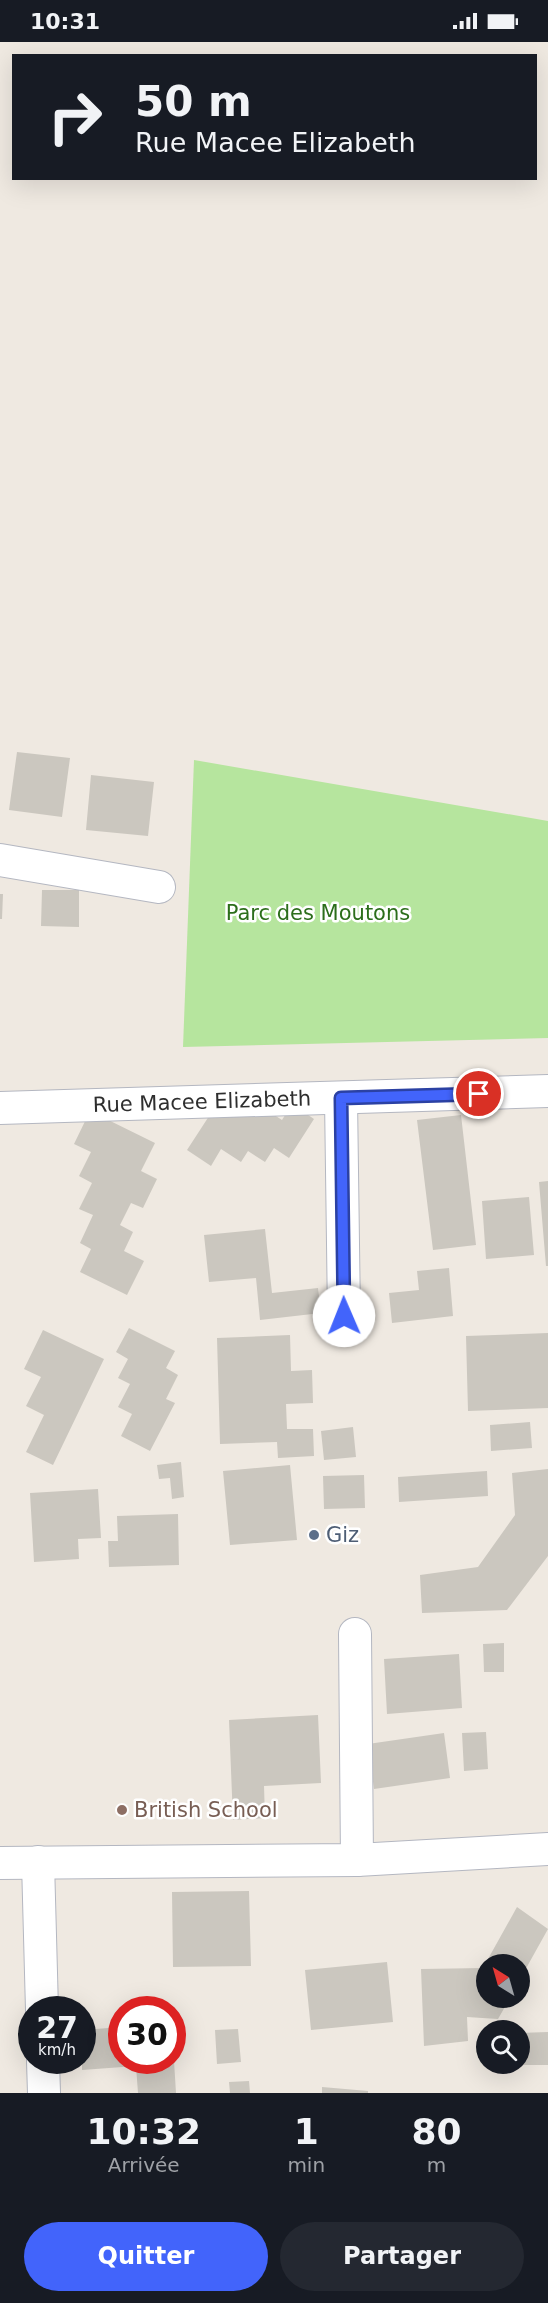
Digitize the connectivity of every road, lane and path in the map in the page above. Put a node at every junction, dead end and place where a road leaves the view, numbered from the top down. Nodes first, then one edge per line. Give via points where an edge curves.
1 (0, 860) edge
2 (159, 888) dead end
3 (548, 1091) edge
4 (341, 1098) junction
5 (0, 1108) edge
6 (344, 1316) dead end
7 (355, 1634) dead end
8 (548, 1849) edge
9 (357, 1860) junction
10 (38, 1862) junction
11 (0, 1863) edge
12 (42, 1996) edge
13 (44, 2074) edge
14 (44, 2093) edge

1 - 2 street
3 - 4 street, Rue Macee Elizabeth
4 - 5 street, Rue Macee Elizabeth
4 - 6 street
7 - 9 street
8 - 9 street
9 - 10 street
10 - 11 street
10 - 12 street
13 - 14 street

